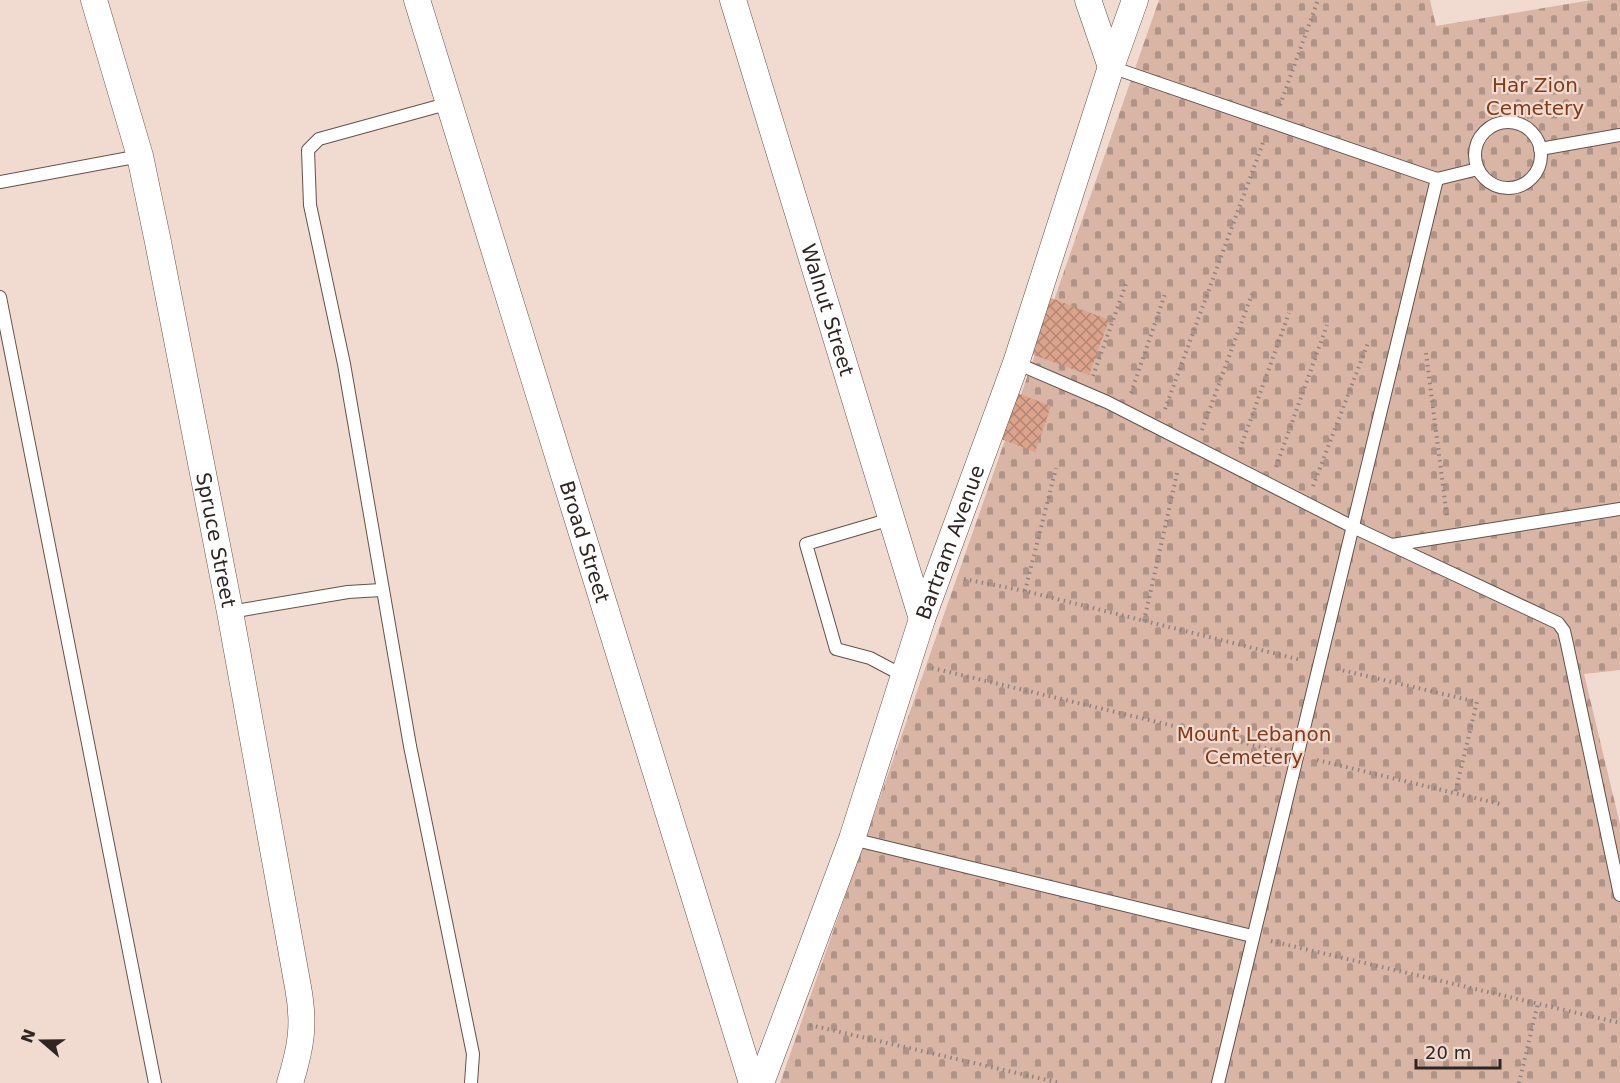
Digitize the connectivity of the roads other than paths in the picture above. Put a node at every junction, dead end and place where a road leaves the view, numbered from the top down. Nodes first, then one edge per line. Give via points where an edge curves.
1 (94, 0) edge
2 (417, 0) edge
3 (733, 0) edge
4 (1088, 0) edge
5 (1136, 0) edge
6 (1111, 67) junction
7 (450, 104) junction
8 (1620, 135) edge
9 (1540, 149) junction
10 (140, 156) junction
11 (1478, 169) junction
12 (1437, 179) junction
13 (0, 182) edge
14 (0, 297) edge
15 (1016, 363) junction
16 (1620, 509) edge
17 (891, 519) junction
18 (1353, 527) junction
19 (1392, 545) junction
20 (381, 590) junction
21 (230, 612) junction
22 (922, 619) junction
23 (904, 676) junction
24 (852, 839) junction
25 (1620, 895) edge
26 (1252, 936) junction
27 (155, 1083) edge
28 (290, 1083) edge
29 (471, 1083) edge
30 (752, 1083) edge
31 (761, 1083) edge
32 (1218, 1083) edge

1 - 10 street, Spruce Street
2 - 7 street, Broad Street
3 - 17 street, Walnut Street
4 - 6 street
5 - 6 street, Bartram Avenue
6 - 12 lane
6 - 15 street, Bartram Avenue
7 - 20 lane via 319,139 308,150 310,205 344,363
7 - 30 street, Broad Street
8 - 9 lane
9 - 11 lane via 1537,170 1520,186 1492,184
9 - 11 lane via 1525,127 1513,122 1498,123 1479,138 1475,154
10 - 13 lane
10 - 21 street, Spruce Street
11 - 12 lane
12 - 18 lane
14 - 27 lane
15 - 18 lane via 1125,411
15 - 22 street, Bartram Avenue
16 - 19 lane
17 - 22 street, Walnut Street
17 - 23 lane via 806,544 836,649 870,658
18 - 19 lane
18 - 26 lane
19 - 25 lane via 1549,618 1564,631
20 - 21 lane
20 - 29 lane via 473,1054
21 - 28 street, Spruce Street via 303,1016 301,1049
22 - 23 street, Bartram Avenue
23 - 24 street, Bartram Avenue
24 - 26 lane
24 - 31 street, Bartram Avenue
26 - 32 lane

